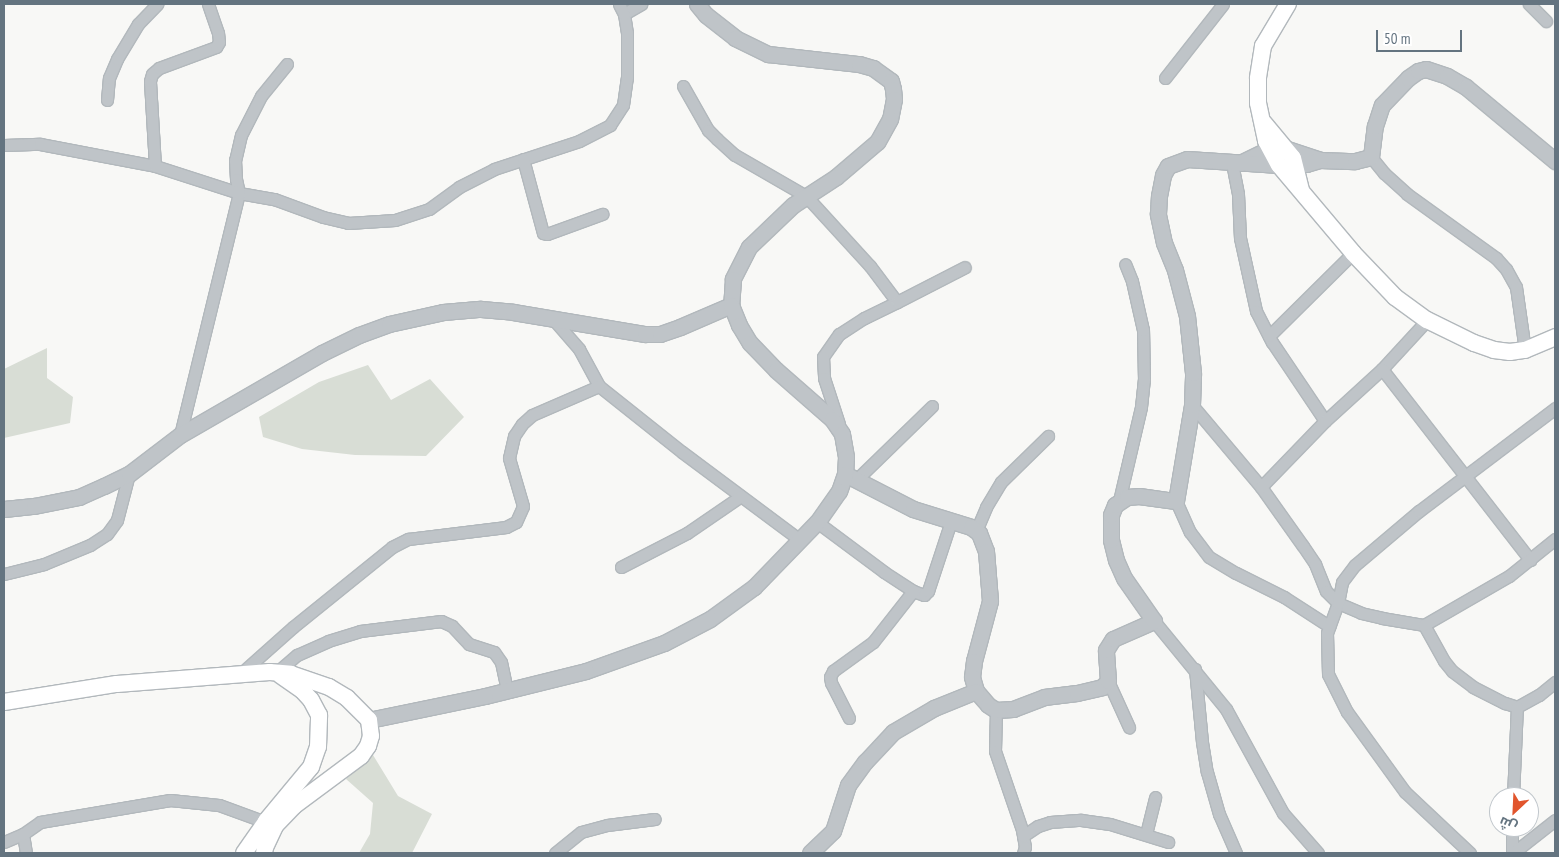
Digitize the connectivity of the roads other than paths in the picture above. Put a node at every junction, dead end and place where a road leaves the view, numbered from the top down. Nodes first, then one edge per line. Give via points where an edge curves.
1 (157, 4) edge
2 (208, 4) edge
3 (641, 4) edge
4 (696, 4) edge
5 (1223, 4) edge
6 (1288, 4) edge
7 (1529, 4) edge
8 (621, 9) edge
9 (1546, 21) dead end
10 (287, 64) dead end
11 (1165, 78) dead end
12 (683, 86) dead end
13 (107, 100) dead end
14 (1261, 119) junction
15 (4, 145) edge
16 (1269, 149) junction
17 (1287, 149) junction
18 (1371, 157) junction
19 (523, 159) junction
20 (1320, 160) junction
21 (1555, 161) edge
22 (1236, 163) junction
23 (1279, 165) junction
24 (1296, 165) junction
25 (155, 166) junction
26 (1301, 190) junction
27 (239, 193) junction
28 (806, 196) junction
29 (602, 214) dead end
30 (1353, 253) junction
31 (1125, 264) dead end
32 (965, 267) dead end
33 (897, 302) junction
34 (731, 305) junction
35 (553, 319) junction
36 (1427, 320) junction
37 (1269, 336) junction
38 (1555, 337) edge
39 (1525, 350) junction
40 (1382, 369) junction
41 (599, 386) junction
42 (1192, 404) junction
43 (932, 406) dead end
44 (1555, 408) edge
45 (1326, 421) junction
46 (842, 434) junction
47 (180, 435) junction
48 (1048, 436) dead end
49 (129, 474) junction
50 (1465, 476) junction
51 (850, 477) junction
52 (1260, 487) junction
53 (741, 496) junction
54 (1119, 501) junction
55 (1176, 501) junction
56 (4, 509) edge
57 (950, 521) junction
58 (817, 522) junction
59 (976, 530) junction
60 (1555, 539) edge
61 (800, 540) junction
62 (1530, 560) junction
63 (620, 567) dead end
64 (4, 574) edge
65 (913, 591) junction
66 (1338, 603) junction
67 (1154, 621) junction
68 (1424, 625) junction
69 (1329, 626) junction
70 (1195, 669) junction
71 (276, 673) junction
72 (237, 676) junction
73 (1108, 680) junction
74 (1555, 682) edge
75 (507, 690) junction
76 (976, 691) junction
77 (347, 698) junction
78 (4, 702) edge
79 (1517, 707) junction
80 (316, 709) junction
81 (996, 710) junction
82 (849, 718) dead end
83 (370, 720) junction
84 (1129, 727) dead end
85 (310, 770) junction
86 (322, 784) junction
87 (1513, 787) edge
88 (1155, 798) dead end
89 (655, 819) dead end
90 (1555, 820) edge
91 (271, 824) junction
92 (23, 834) junction
93 (1146, 834) junction
94 (1023, 836) junction
95 (1512, 837) edge
96 (4, 842) edge
97 (1168, 842) dead end
98 (26, 853) edge
99 (244, 853) edge
100 (264, 853) edge
101 (555, 853) edge
102 (810, 853) edge
103 (1023, 853) edge
104 (1236, 853) edge
105 (1318, 853) edge
106 (1470, 853) edge
107 (1512, 853) edge

1 - 13 street via 138,24 117,59 109,78
2 - 25 street via 218,33 216,47 159,68 151,77
3 - 8 street
4 - 28 street via 735,38 768,54 859,64 873,68 891,81 893,107 877,142 836,177
5 - 11 street
6 - 14 main road via 1267,36 1261,53 1258,89
7 - 9 street
8 - 19 street via 627,33 627,78 618,115 597,133
10 - 27 street via 261,96 241,135 235,170
12 - 28 street via 708,130 725,147
14 - 16 main road
14 - 17 main road
15 - 25 street via 40,144
16 - 17 street
16 - 22 street
16 - 23 main road
17 - 20 street
17 - 24 main road
18 - 20 street via 1354,161
18 - 21 street via 1382,104 1408,78 1426,69 1460,84
18 - 39 street via 1407,194 1496,258 1506,269 1517,294
19 - 27 street via 459,186 429,209 379,222 337,221 274,199
19 - 29 street via 542,233
20 - 24 street
22 - 23 street
22 - 37 street via 1244,261 1256,311
22 - 42 street via 1182,160 1168,166 1160,184 1160,226 1182,294 1191,345
23 - 24 street
23 - 26 main road
24 - 26 main road
25 - 27 street
26 - 30 main road
27 - 47 street
28 - 33 street via 870,266
28 - 34 street via 749,247 733,279
30 - 36 main road via 1395,297
30 - 37 street
31 - 54 street via 1132,280 1143,330 1144,380 1141,407
32 - 33 street
33 - 46 street via 839,334 823,356 824,378
34 - 35 street via 660,334
34 - 46 street via 739,325 755,348 832,419
35 - 41 street via 578,349
35 - 47 street via 480,309 442,312 389,324 322,353
36 - 39 main road via 1494,350
36 - 40 street
37 - 45 street
38 - 39 main road
40 - 45 street
40 - 50 street
41 - 53 street
41 - 72 street via 532,415 514,436 509,458 523,506 516,522 506,527 408,539 392,546
42 - 52 street
42 - 55 street
43 - 51 street
44 - 50 street
45 - 52 street
46 - 51 street
47 - 49 street
48 - 59 street via 1001,482
49 - 56 street via 79,497
49 - 64 street via 117,520 108,534 44,564
50 - 62 street
50 - 66 street via 1355,565 1342,582
51 - 57 street via 913,509
51 - 58 street
52 - 66 street via 1315,564 1326,591
53 - 61 street
53 - 63 street via 687,533
54 - 55 street via 1139,496
54 - 67 street via 1111,515 1113,550 1124,578
55 - 69 street via 1190,532 1209,557 1284,597
57 - 59 street
57 - 65 street via 928,591 924,595
58 - 61 street
58 - 65 street
59 - 76 street via 986,551 990,602 972,670
60 - 62 street
61 - 75 street via 728,608 693,630 600,667
62 - 68 street
65 - 82 street via 873,642 833,671 831,683
66 - 68 street via 1374,616
66 - 69 street
67 - 70 street
67 - 73 street via 1112,639 1106,650
68 - 79 street via 1444,661 1461,680
69 - 106 street via 1326,644 1328,674 1347,712 1405,792
70 - 104 street via 1207,772 1219,814
70 - 105 street via 1226,708 1282,813
71 - 72 main road
71 - 75 street via 298,655 328,641 360,631 441,620 452,626 469,644 494,652 501,662
71 - 77 main road via 311,680
71 - 80 main road via 303,691
72 - 78 main road via 117,684
73 - 81 street via 1102,687 1089,691 1044,696 1013,709
73 - 84 street
74 - 79 street
75 - 83 street
76 - 81 street
76 - 102 street via 934,708 893,732 848,786 833,831
77 - 80 main road via 327,698
77 - 83 main road
79 - 87 street
80 - 85 main road via 318,747
81 - 94 street via 995,751
83 - 86 main road via 371,736 361,756
85 - 86 main road
85 - 91 main road
86 - 91 main road
88 - 93 street
89 - 101 street via 581,832
90 - 107 street
91 - 92 street via 219,805 170,800 40,822
91 - 99 main road
91 - 100 main road
92 - 96 street
92 - 98 street
93 - 94 street via 1110,824 1072,820 1044,824
93 - 97 street
94 - 103 street
95 - 107 street

